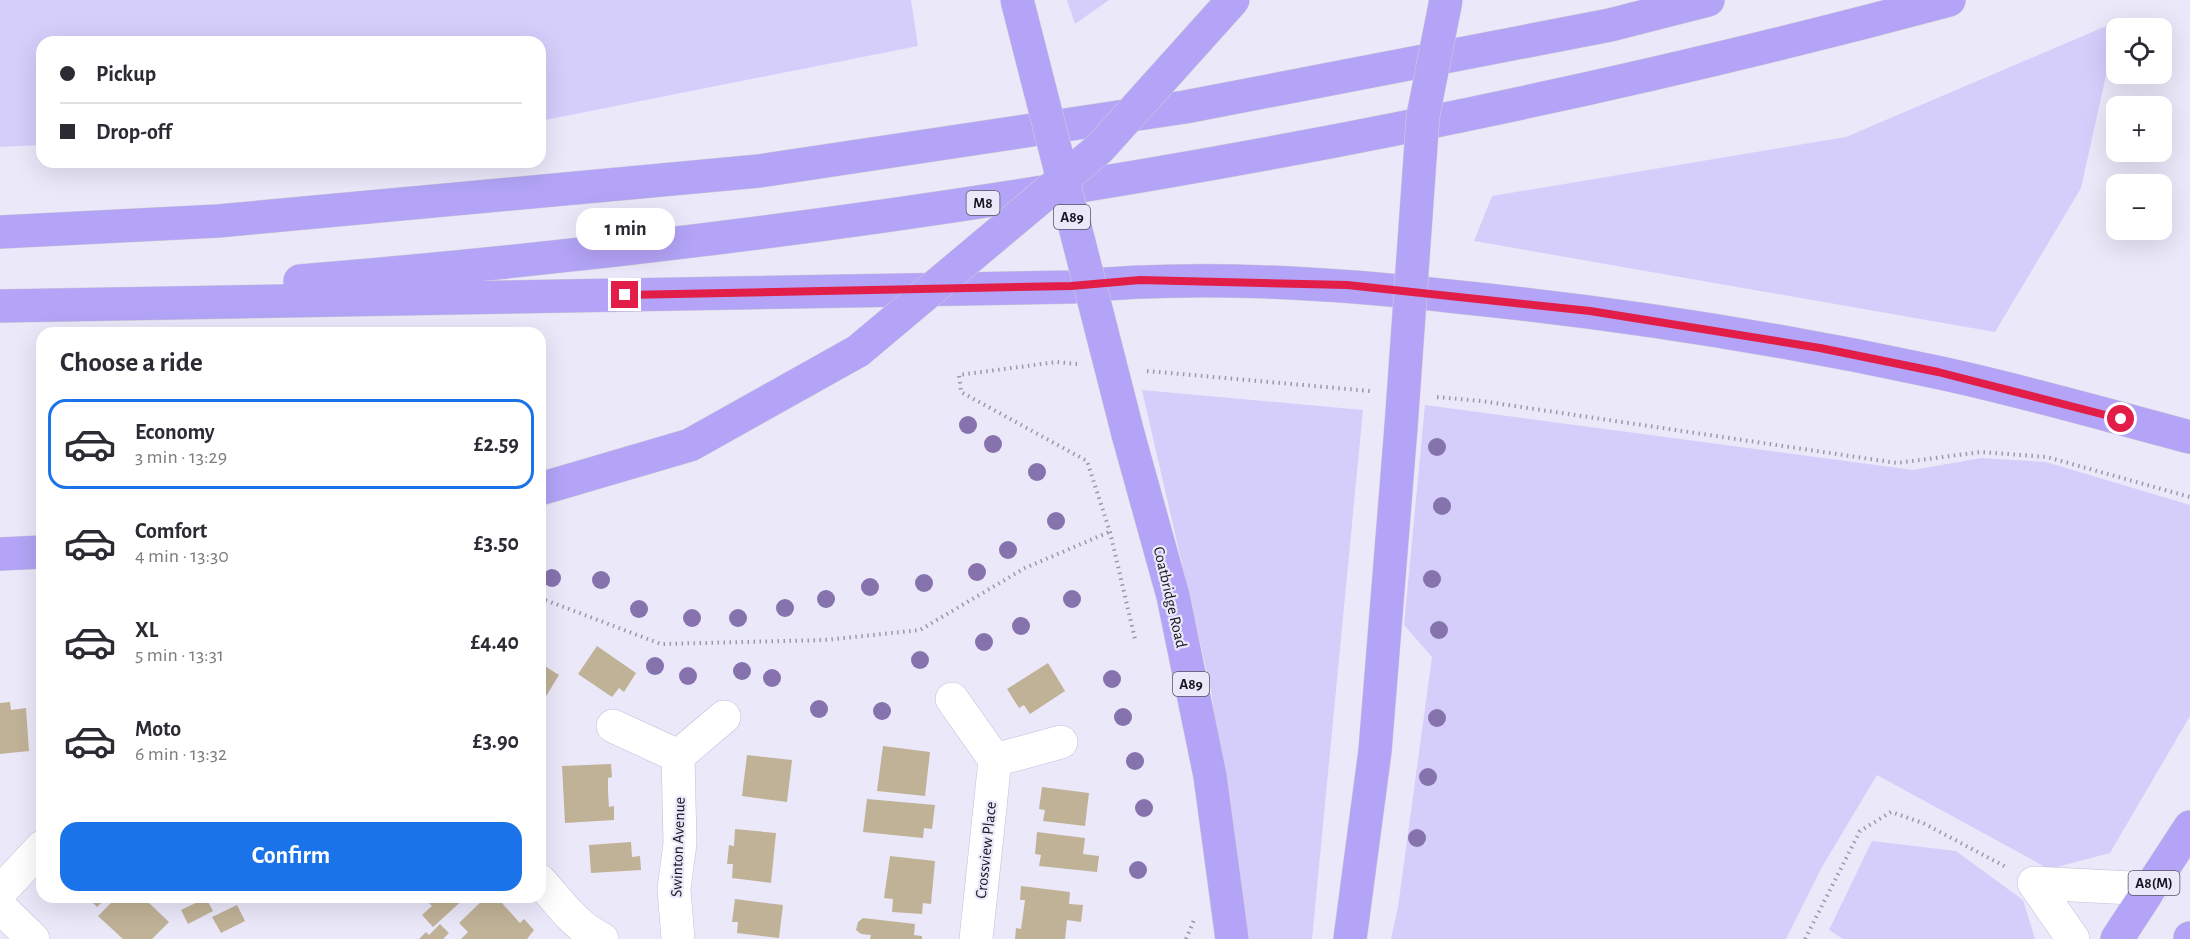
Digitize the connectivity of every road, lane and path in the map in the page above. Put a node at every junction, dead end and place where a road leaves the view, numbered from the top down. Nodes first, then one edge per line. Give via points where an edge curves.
1 (1017, 0) edge
2 (1233, 0) edge
3 (1446, 0) edge
4 (1708, 0) edge
5 (1949, 0) edge
6 (0, 232) edge
7 (0, 305) edge
8 (1081, 365) dead end
9 (1140, 370) dead end
10 (1375, 391) dead end
11 (1434, 396) dead end
12 (2190, 437) edge
13 (546, 487) edge
14 (2190, 497) edge
15 (1110, 532) junction
16 (36, 552) edge
17 (0, 554) edge
18 (546, 600) edge
19 (1135, 639) dead end
20 (952, 699) dead end
21 (724, 717) dead end
22 (613, 726) dead end
23 (1061, 742) dead end
24 (678, 756) junction
25 (995, 760) junction
26 (2190, 827) edge
27 (36, 853) edge
28 (2034, 883) junction
29 (546, 888) edge
30 (2151, 889) junction
31 (0, 892) edge
32 (0, 907) edge
33 (1194, 920) dead end
34 (33, 939) edge
35 (602, 939) edge
36 (678, 939) edge
37 (976, 939) edge
38 (1186, 939) edge
39 (1232, 939) edge
40 (1350, 939) edge
41 (1805, 939) edge
42 (2073, 939) edge
43 (2117, 939) edge

1 - 39 highway, Coatbridge Road / A89, bridge via 1173,596 1203,741
2 - 13 highway, M8, bridge via 1100,148 858,351 690,445
3 - 40 highway, bridge via 1423,116 1375,751
4 - 6 highway via 1610,26 1185,107 759,171 218,221
5 - 7 highway, M8 via 1667,71 1348,140 1017,198 808,228 491,265
7 - 12 highway via 1071,286 1140,280 1347,285 1590,311 1820,348 1938,372
8 - 15 path via 1058,362 959,375 961,392 1088,461
9 - 10 path
11 - 14 path via 1897,463 1981,452 2047,458
15 - 18 path via 1024,568 920,630 825,640 661,644
15 - 19 path
16 - 17 highway
20 - 25 street
21 - 24 street
22 - 24 street
23 - 25 street
24 - 36 street, Swinton Avenue via 680,843 674,889
25 - 37 street, Crossview Place
26 - 30 highway, A8(M)
27 - 31 street
28 - 30 street
28 - 41 path via 1958,840 1891,812 1860,831
28 - 42 street
29 - 35 street via 588,932
30 - 43 highway, A8(M)
32 - 34 street
33 - 38 path

